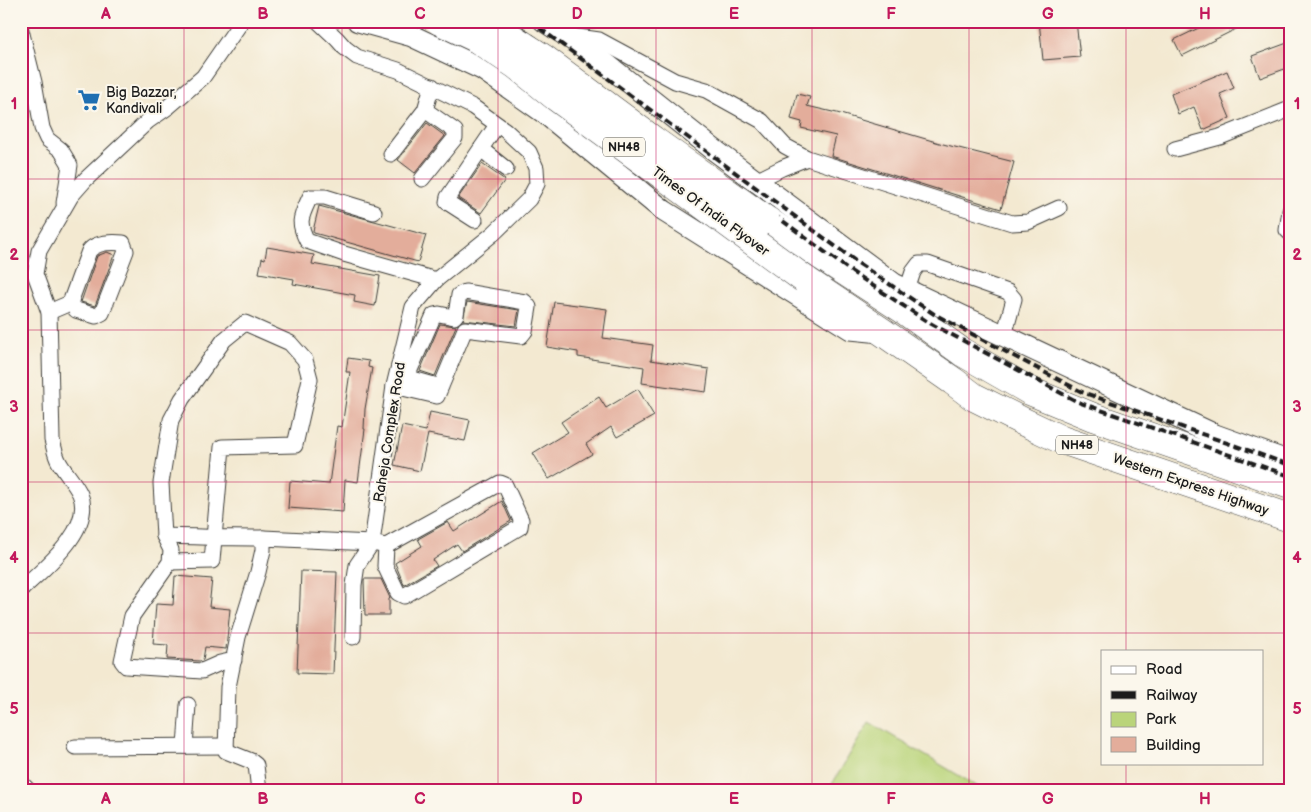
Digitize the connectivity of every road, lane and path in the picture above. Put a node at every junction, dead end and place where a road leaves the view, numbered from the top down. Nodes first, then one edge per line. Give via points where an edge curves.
1 (240, 21) edge
2 (318, 21) edge
3 (358, 21) edge
4 (440, 21) edge
5 (478, 21) edge
6 (486, 21) edge
7 (511, 21) edge
8 (544, 21) edge
9 (21, 30) edge
10 (564, 35) junction
11 (454, 55) junction
12 (482, 69) junction
13 (432, 86) junction
14 (1290, 109) edge
15 (425, 110) junction
16 (497, 125) junction
17 (480, 149) junction
18 (1175, 149) dead end
19 (391, 154) dead end
20 (806, 158) junction
21 (506, 169) dead end
22 (422, 179) dead end
23 (756, 181) junction
24 (1059, 208) dead end
25 (63, 209) junction
26 (1290, 211) edge
27 (374, 212) dead end
28 (475, 220) dead end
29 (1290, 233) edge
30 (28, 276) edge
31 (436, 280) junction
32 (900, 294) junction
33 (70, 303) junction
34 (49, 312) junction
35 (454, 317) junction
36 (465, 328) junction
37 (884, 333) junction
38 (1004, 336) junction
39 (394, 386) junction
40 (441, 387) junction
41 (1290, 462) edge
42 (1290, 485) edge
43 (1290, 518) edge
44 (164, 536) junction
45 (214, 537) junction
46 (263, 538) junction
47 (379, 544) junction
48 (170, 562) junction
49 (21, 590) edge
50 (353, 637) dead end
51 (234, 660) junction
52 (188, 705) dead end
53 (75, 746) dead end
54 (185, 746) junction
55 (226, 746) junction
56 (21, 783) edge
57 (29, 791) edge
58 (259, 791) edge

1 - 25 street via 203,77 148,121 86,179
2 - 13 street, Raheja Complex Road via 344,48 358,57
3 - 11 street via 412,36
4 - 37 highway, Times Of India Flyover / NH48, bridge via 474,37 516,65 804,279
5 - 11 street
6 - 32 highway, Times Of India Flyover / NH48, bridge via 544,58 766,220 819,254
7 - 12 street
8 - 10 street
9 - 25 street via 42,128 70,165
10 - 20 street via 598,40 675,81 706,90 762,121 785,146
10 - 23 street via 591,52
11 - 12 street
12 - 37 street via 546,114 664,211 851,329
13 - 15 street
13 - 16 street, Raheja Complex Road via 473,106
14 - 18 street via 1220,138
15 - 19 street
15 - 22 street via 455,131 455,138
16 - 17 street
16 - 31 street, Raheja Complex Road via 529,152 536,168 537,184 529,199 494,233
17 - 21 street
17 - 28 street via 447,202
20 - 23 street
20 - 24 street via 1012,223 1028,222
23 - 32 street
25 - 30 street
26 - 29 street via 1287,230
27 - 31 street via 325,196 310,197 301,228 308,241
30 - 34 street
31 - 39 street, Raheja Complex Road via 413,307
32 - 38 street
32 - 38 street via 918,264 928,264 1008,292 1014,299
32 - 42 highway, NH48 via 962,352 1030,390 1093,417
33 - 33 street via 76,310 96,316 102,313 126,251 123,243 92,247
33 - 34 street
34 - 49 street via 52,440 58,460 80,494 83,508 79,524 60,553
35 - 36 street
35 - 36 street via 459,295 465,292 525,302 529,307 525,332 521,336
35 - 40 street via 434,315 409,372 409,378
36 - 40 street
37 - 43 highway, Western Express Highway / NH48 via 974,397 1062,440
38 - 41 street via 1215,435
39 - 40 street via 437,396
39 - 47 street, Raheja Complex Road
44 - 45 street
44 - 45 street via 161,483 171,420 224,340 245,322 290,343 305,360 310,379 295,444 222,446
44 - 48 street via 171,550
45 - 46 street
45 - 48 street via 212,561
46 - 47 street
46 - 51 street via 258,572
47 - 47 street, Raheja Complex Road via 500,483 505,485 521,520 520,527 404,596 398,593 385,566
47 - 50 street via 357,565
48 - 51 street via 132,616 122,661 126,666 202,671
51 - 55 street via 228,687
52 - 54 street
53 - 54 street
54 - 55 street
55 - 58 street via 226,751 256,765
56 - 57 street

